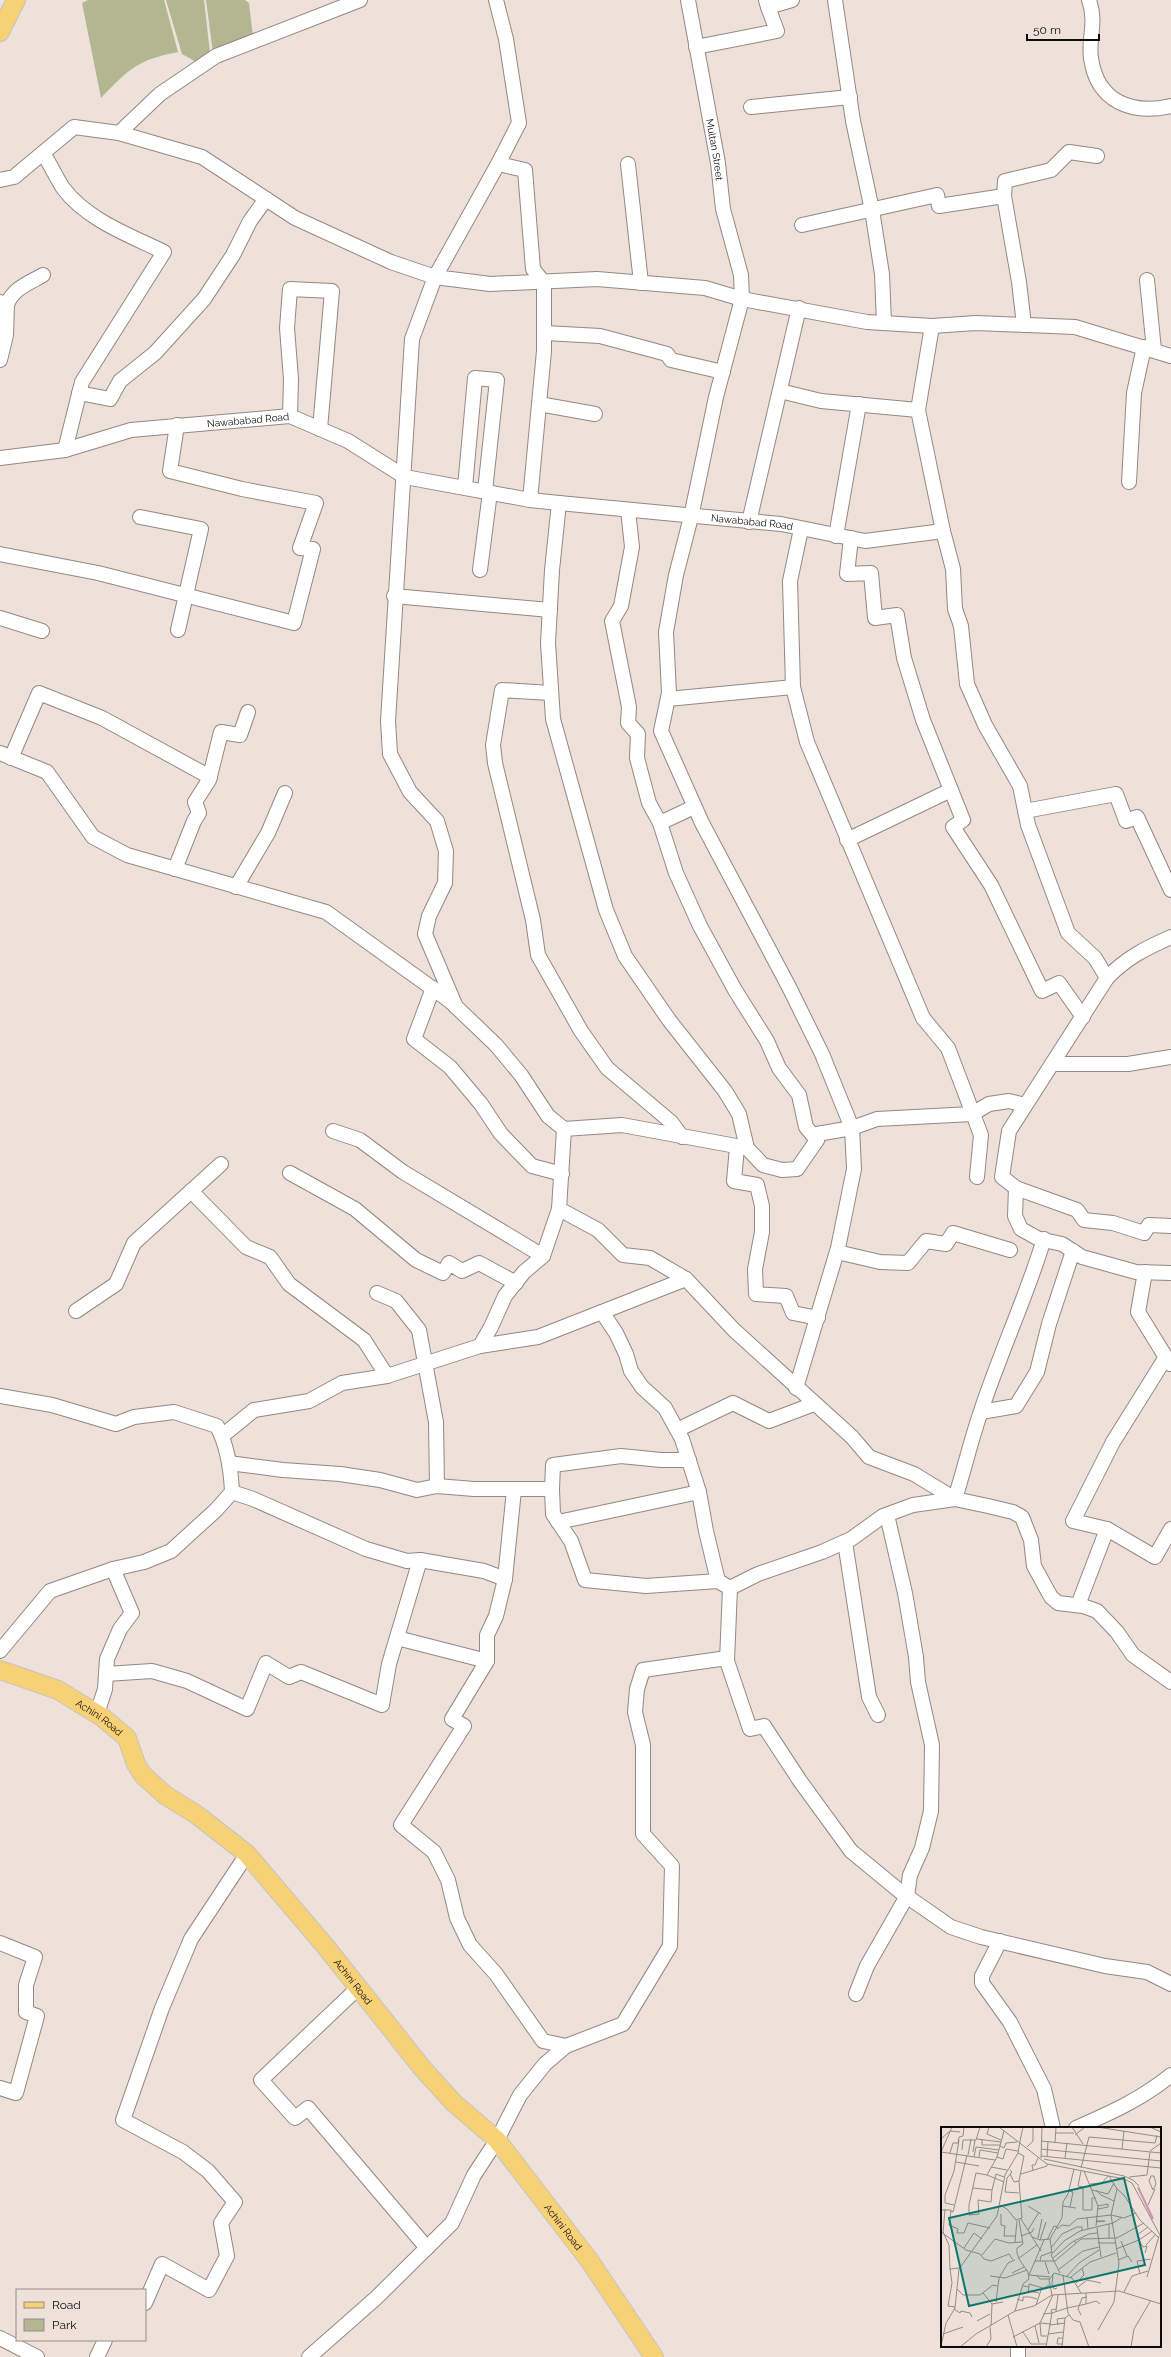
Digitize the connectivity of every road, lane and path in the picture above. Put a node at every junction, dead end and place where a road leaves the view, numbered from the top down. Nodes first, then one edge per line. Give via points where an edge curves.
1 (16, 0) edge
2 (360, 0) edge
3 (496, 0) edge
4 (688, 0) edge
5 (792, 0) edge
6 (835, 0) edge
7 (1089, 0) edge
8 (767, 4) edge
9 (0, 32) edge
10 (696, 47) junction
11 (850, 97) junction
12 (1171, 106) edge
13 (751, 107) dead end
14 (119, 133) junction
15 (43, 153) junction
16 (1097, 156) dead end
17 (498, 164) junction
18 (628, 164) dead end
19 (0, 180) edge
20 (1004, 196) junction
21 (266, 199) junction
22 (872, 210) junction
23 (802, 225) dead end
24 (43, 275) dead end
25 (435, 277) junction
26 (1147, 280) dead end
27 (544, 283) junction
28 (641, 283) junction
29 (742, 298) junction
30 (4, 304) edge
31 (799, 308) junction
32 (884, 323) junction
33 (1024, 325) junction
34 (932, 326) junction
35 (545, 333) junction
36 (1149, 349) junction
37 (1171, 356) edge
38 (0, 360) edge
39 (723, 372) junction
40 (780, 391) junction
41 (79, 393) junction
42 (540, 404) junction
43 (859, 404) junction
44 (918, 410) junction
45 (595, 414) dead end
46 (290, 416) junction
47 (177, 426) junction
48 (320, 429) junction
49 (65, 450) junction
50 (0, 458) edge
51 (405, 477) junction
52 (1129, 482) dead end
53 (465, 487) junction
54 (488, 491) junction
55 (530, 500) junction
56 (559, 502) junction
57 (628, 510) junction
58 (140, 516) dead end
59 (691, 517) junction
60 (749, 522) junction
61 (802, 529) junction
62 (943, 531) junction
63 (836, 536) junction
64 (851, 538) junction
65 (0, 554) edge
66 (480, 570) dead end
67 (187, 596) junction
68 (394, 596) junction
69 (550, 610) junction
70 (0, 618) edge
71 (178, 630) dead end
72 (42, 631) dead end
73 (793, 688) junction
74 (551, 693) junction
75 (668, 699) junction
76 (248, 712) dead end
77 (5, 756) edge
78 (210, 777) junction
79 (951, 790) junction
80 (285, 793) dead end
81 (694, 806) junction
82 (1025, 811) junction
83 (660, 822) junction
84 (847, 840) junction
85 (175, 869) junction
86 (236, 887) junction
87 (1171, 890) edge
88 (1171, 937) edge
89 (1107, 978) junction
90 (433, 988) junction
91 (456, 1007) junction
92 (1083, 1017) junction
93 (1171, 1057) edge
94 (1054, 1064) junction
95 (1025, 1105) junction
96 (972, 1114) junction
97 (852, 1128) junction
98 (564, 1129) junction
99 (333, 1131) dead end
100 (682, 1137) junction
101 (817, 1140) junction
102 (742, 1148) junction
103 (221, 1164) dead end
104 (290, 1173) dead end
105 (562, 1174) junction
106 (977, 1177) dead end
107 (1016, 1188) junction
108 (191, 1191) junction
109 (559, 1209) junction
110 (1171, 1226) edge
111 (1044, 1239) junction
112 (1010, 1250) dead end
113 (1074, 1251) junction
114 (837, 1252) junction
115 (543, 1256) junction
116 (1145, 1272) junction
117 (1171, 1273) edge
118 (686, 1279) junction
119 (516, 1283) junction
120 (377, 1293) dead end
121 (76, 1310) dead end
122 (602, 1312) junction
123 (818, 1318) junction
124 (480, 1346) junction
125 (1168, 1361) edge
126 (427, 1364) junction
127 (387, 1376) junction
128 (796, 1388) junction
129 (0, 1396) edge
130 (814, 1404) junction
131 (981, 1412) junction
132 (677, 1430) junction
133 (222, 1436) junction
134 (689, 1460) junction
135 (228, 1463) junction
136 (437, 1486) junction
137 (552, 1489) junction
138 (514, 1490) junction
139 (232, 1492) junction
140 (699, 1492) junction
141 (955, 1499) junction
142 (887, 1515) junction
143 (558, 1522) junction
144 (1107, 1529) junction
145 (1171, 1529) edge
146 (845, 1542) junction
147 (420, 1560) junction
148 (114, 1569) junction
149 (505, 1579) junction
150 (724, 1585) junction
151 (1078, 1605) junction
152 (397, 1638) junction
153 (0, 1651) edge
154 (727, 1658) junction
155 (487, 1661) junction
156 (0, 1670) edge
157 (106, 1674) junction
158 (1171, 1682) edge
159 (97, 1714) junction
160 (878, 1715) dead end
161 (247, 1854) junction
162 (907, 1896) junction
163 (1000, 1941) junction
164 (0, 1942) edge
165 (1171, 1984) edge
166 (358, 1988) junction
167 (856, 1994) dead end
168 (566, 2046) junction
169 (1171, 2075) edge
170 (0, 2088) edge
171 (1053, 2127) edge
172 (1078, 2127) edge
173 (497, 2140) junction
174 (427, 2248) junction
175 (146, 2301) edge
176 (0, 2338) edge
177 (105, 2341) edge
178 (37, 2357) edge
179 (97, 2357) edge
180 (310, 2357) edge
181 (654, 2357) edge

1 - 9 main road
2 - 14 street via 216,56 160,94
3 - 17 street via 506,39 518,123
4 - 10 street, Multan Street
5 - 8 street
6 - 11 street
7 - 12 street via 1093,27 1090,58 1101,87 1120,105 1152,110
8 - 10 street via 777,31
10 - 29 street, Multan Street via 718,163 723,209 741,275
11 - 13 street
11 - 22 street
14 - 15 street via 74,127
14 - 21 street via 202,157
15 - 19 street via 14,176
15 - 41 street via 64,188 81,206 107,224 164,252 82,382
16 - 20 street via 1069,152 1051,170 1005,181
17 - 25 street
17 - 27 street via 525,170 533,269
18 - 28 street
20 - 22 street via 939,206 937,195
20 - 33 street via 1020,282
21 - 25 street via 294,218 390,262
21 - 41 street via 204,298 155,353 120,381 110,399
22 - 23 street
22 - 32 street via 882,274
24 - 30 street via 16,290
25 - 27 street via 490,284
25 - 51 street via 412,338
26 - 36 street
27 - 28 street via 597,279
27 - 35 street
28 - 29 street via 705,288
29 - 31 street
29 - 39 street, Multan Street
30 - 38 street via 6,335
31 - 32 street
31 - 40 street
32 - 34 street
33 - 34 street via 976,323
33 - 36 street via 1075,327
34 - 44 street
35 - 39 street via 600,336 667,354 671,360
35 - 42 street
36 - 37 street
36 - 52 street via 1134,393
39 - 59 street, Multan Street
40 - 43 street via 820,400
40 - 60 street
41 - 49 street
42 - 45 street
42 - 55 street
43 - 44 street
43 - 63 street
44 - 62 street
46 - 47 street, Nawababad Road
46 - 48 street, Nawababad Road
46 - 48 street via 291,379 287,328 290,289 332,291
47 - 49 street, Nawababad Road via 131,430
47 - 67 street via 170,471 242,490 316,503 300,548 313,550 294,623
48 - 51 street, Nawababad Road via 348,441
49 - 50 street, Nawababad Road
51 - 53 street, Nawababad Road
51 - 68 street
53 - 54 street, Nawababad Road
53 - 54 street via 475,378 497,380
54 - 55 street, Nawababad Road
54 - 66 street
55 - 56 street, Nawababad Road
56 - 57 street, Nawababad Road
56 - 69 street
57 - 59 street, Nawababad Road
57 - 83 street via 632,547 621,606 612,621 629,707 628,723 638,734 637,758 649,802
58 - 67 street via 201,529
59 - 60 street, Nawababad Road
59 - 75 street, Multan Street via 676,575 666,632
60 - 61 street, Nawababad Road via 781,524
61 - 63 street, Nawababad Road
61 - 73 street via 790,581
62 - 64 street, Nawababad Road via 864,541
62 - 82 street via 953,568 955,609 961,626 967,684 986,725 1020,786
63 - 64 street, Nawababad Road
64 - 79 street via 847,574 871,573 875,618 897,614 904,658
65 - 67 street via 98,573
67 - 71 street
68 - 69 street
68 - 91 street via 395,631 388,722 390,754 410,792 437,821 446,851 445,883 429,916 425,934
69 - 74 street via 548,643
70 - 72 street
73 - 75 street
73 - 84 street via 807,742
74 - 100 street via 502,690 493,745 533,920 538,955 582,1031 607,1068 671,1122
74 - 102 street via 553,719 579,815 606,910 624,956 669,1020 725,1091 739,1114
75 - 81 street, Multan Street via 661,731
76 - 78 street via 240,735 221,732
77 - 78 street via 39,693 102,718
77 - 85 street via 47,772 93,837 127,855
78 - 85 street via 195,802 199,813
79 - 84 street
79 - 92 street via 963,820 954,827 991,886 1042,991 1059,983
80 - 86 street via 268,833
81 - 83 street
81 - 97 street, Multan Street via 822,1054
82 - 87 street via 1116,794 1126,821 1137,817
82 - 89 street via 1068,933 1095,958
83 - 101 street via 676,873 700,926 767,1042 779,1068 799,1095 806,1127
84 - 96 street via 923,1018 948,1048
85 - 86 street
86 - 90 street via 326,912
88 - 89 street via 1139,951
89 - 92 street
90 - 91 street
90 - 105 street via 414,1039 450,1067 481,1104 501,1134 532,1166
91 - 98 street via 496,1045 521,1075 548,1116
92 - 94 street
93 - 94 street via 1128,1064
94 - 95 street
95 - 96 street via 1009,1101 989,1104
95 - 107 street via 1010,1132 1002,1177
96 - 97 street via 877,1119
96 - 106 street via 982,1135
97 - 101 street via 817,1134
97 - 114 street, Multan Street via 854,1169
98 - 100 street via 622,1126
98 - 105 street
99 - 115 street via 360,1140 403,1172
100 - 102 street
101 - 102 street via 797,1169 782,1170 764,1165
102 - 123 street via 734,1181 757,1185 762,1206 762,1232 755,1269 756,1294 786,1296 794,1313
103 - 108 street
104 - 119 street via 355,1210 416,1260 443,1273 449,1263 462,1271 479,1263
105 - 109 street
107 - 110 street via 1077,1210 1084,1220 1113,1223 1144,1233 1149,1225
107 - 111 street via 1015,1216 1021,1229
108 - 121 street via 134,1243 116,1284
108 - 127 street via 246,1247 270,1257 289,1284 364,1340
109 - 115 street
109 - 118 street via 598,1230 623,1255 650,1258
111 - 113 street via 1062,1244
111 - 131 street via 1028,1290 1006,1341
112 - 114 street via 953,1233 946,1244 926,1241 908,1263 880,1262
113 - 116 street via 1082,1258
113 - 131 street via 1049,1324 1037,1372 1016,1406
114 - 123 street, Multan Street
115 - 119 street
116 - 117 street
116 - 125 street via 1138,1312
118 - 122 street
118 - 128 street via 734,1330
119 - 124 street via 505,1296
120 - 126 street via 396,1302 419,1330
122 - 124 street via 538,1338
122 - 132 street via 616,1333 631,1371 642,1387 665,1408
123 - 128 street, Multan Street
124 - 126 street
125 - 144 street via 1113,1442 1073,1521
126 - 127 street
126 - 136 street via 436,1422
127 - 133 street via 342,1383 309,1401 254,1410
128 - 130 street
129 - 133 street via 52,1405 116,1424 134,1417 174,1412 217,1426
130 - 132 street via 769,1421 733,1403
130 - 141 street via 852,1437 869,1457 914,1474
131 - 141 street
132 - 134 street
133 - 135 street
134 - 137 street via 621,1456 552,1465
134 - 140 street
135 - 136 street via 340,1474 380,1480 417,1490
135 - 139 street via 231,1469
136 - 138 street
137 - 138 street
137 - 143 street via 553,1514
138 - 149 street
139 - 147 street via 366,1549 407,1561
139 - 148 street via 171,1551 144,1562
140 - 143 street
140 - 150 street via 706,1530
141 - 142 street via 913,1505
141 - 151 street via 1013,1512 1022,1517 1030,1540 1034,1566 1051,1597 1058,1603
142 - 146 street
142 - 162 street via 905,1593 918,1682 932,1745 931,1811 922,1848 910,1875
143 - 150 street via 571,1541 585,1580 646,1586
144 - 145 street via 1156,1557
144 - 151 street
146 - 150 street
146 - 160 street via 869,1696
147 - 149 street via 484,1571
147 - 152 street
148 - 153 street via 50,1591
148 - 157 street via 132,1613 120,1629 107,1659
149 - 155 street via 496,1616 488,1635
150 - 154 street
151 - 158 street via 1097,1611 1117,1632 1133,1655
152 - 155 street
152 - 157 street via 389,1664 382,1705 301,1672 290,1677 266,1663 247,1709 187,1681 152,1671
154 - 162 street via 750,1729 764,1726 800,1781 851,1850
154 - 168 street via 643,1670 637,1689 635,1712 643,1745 643,1834 672,1866 670,1946 623,2024
155 - 168 street via 452,1719 464,1726 401,1825 434,1852 448,1880 457,1918 470,1945 496,1974 542,2041
156 - 159 main road, Achini Road via 58,1690
157 - 159 street via 105,1689
159 - 161 main road, Achini Road via 126,1738 143,1776
161 - 166 main road, Achini Road
161 - 175 street via 191,1939 162,2008 123,2120 183,2152 208,2171 235,2202 221,2223 227,2256 209,2290 162,2264
162 - 163 street via 951,1927
162 - 167 street via 867,1966
163 - 165 street via 1105,1966 1147,1972
163 - 171 street via 982,1976 982,1983 1010,2022 1044,2089
164 - 170 street via 35,1957 26,1985 26,2012 37,2016 16,2093
166 - 173 main road, Achini Road via 423,2069 454,2103
166 - 174 street via 261,2080 295,2118 308,2108
168 - 173 street via 545,2064 520,2095
169 - 172 street via 1125,2106
173 - 174 street via 474,2175 452,2223
173 - 181 main road, Achini Road via 589,2260
174 - 180 street
176 - 178 street
177 - 179 street

